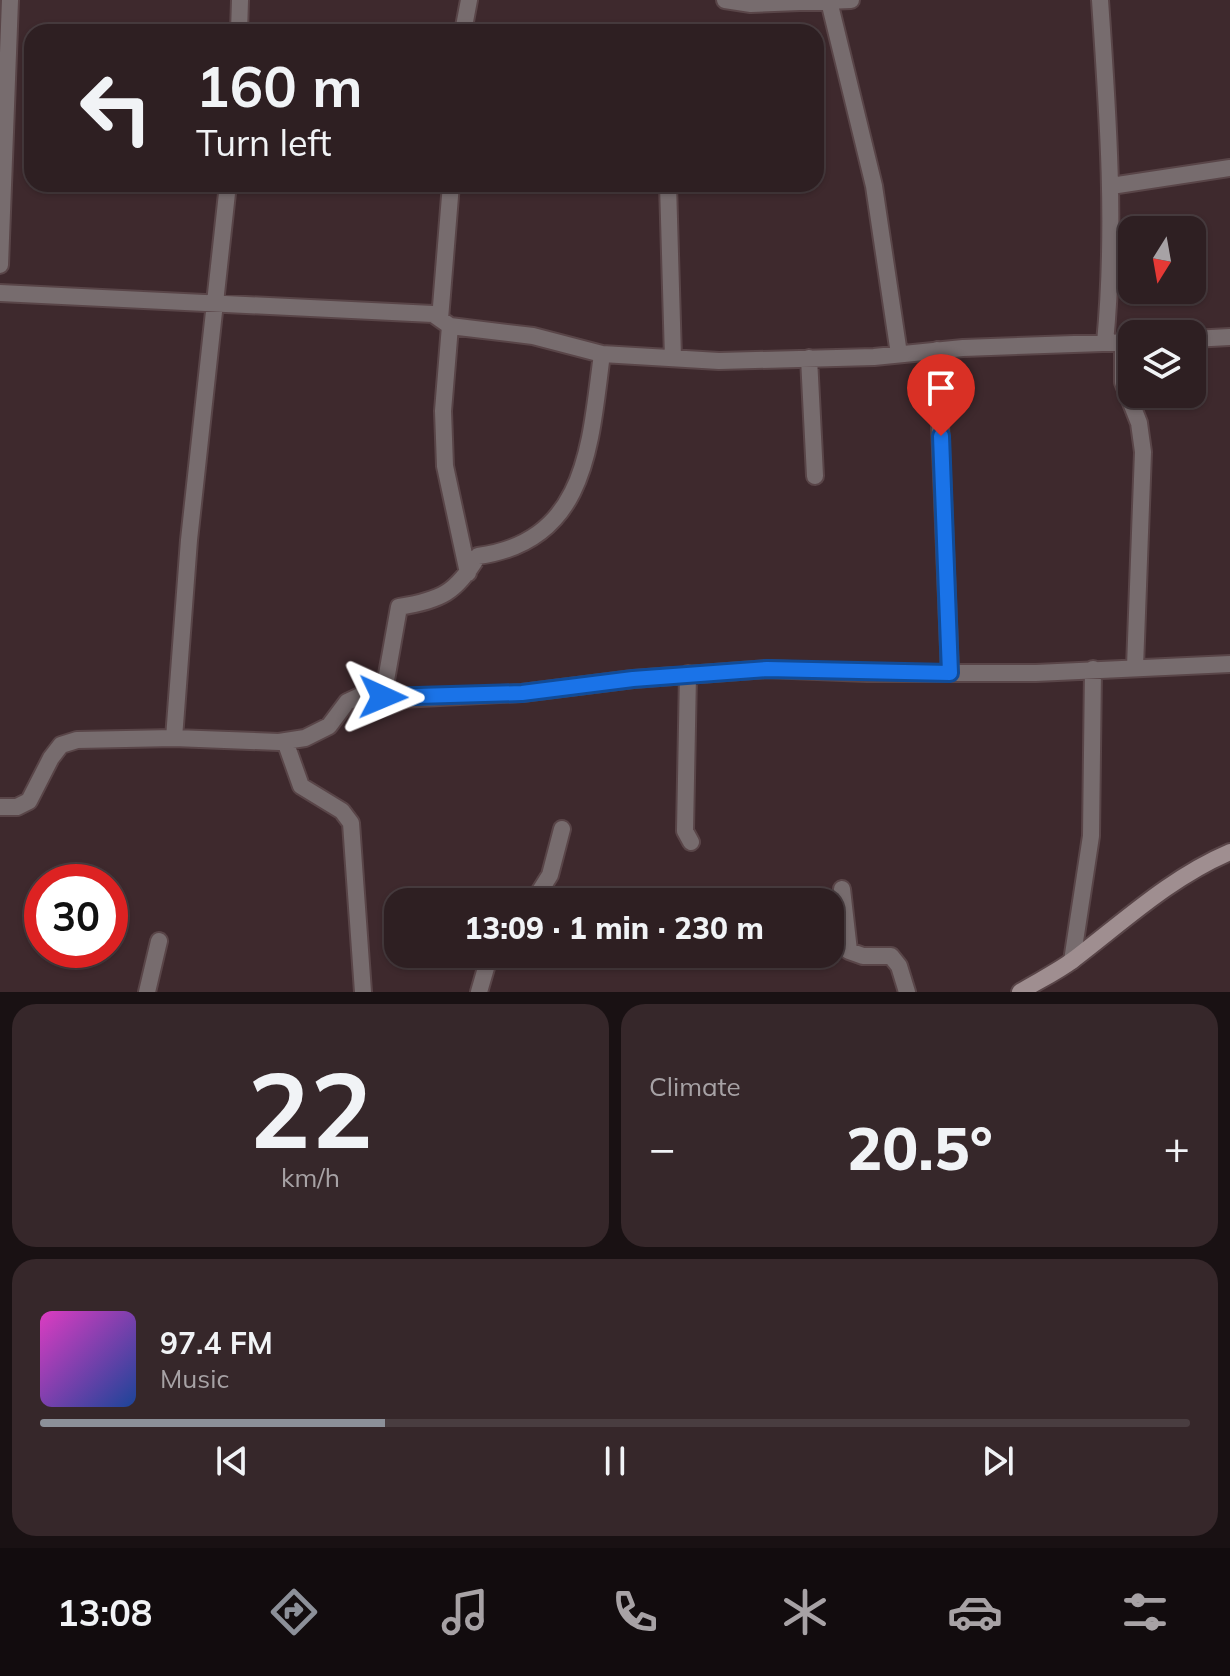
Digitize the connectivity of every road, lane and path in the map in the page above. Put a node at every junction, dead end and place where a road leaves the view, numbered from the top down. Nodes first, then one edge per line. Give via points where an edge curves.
1 (10, 0) edge
2 (240, 0) edge
3 (469, 0) edge
4 (725, 0) edge
5 (851, 0) edge
6 (1100, 0) edge
7 (829, 1) edge
8 (239, 24) edge
9 (464, 24) edge
10 (1230, 168) edge
11 (1111, 186) junction
12 (227, 192) edge
13 (451, 192) edge
14 (668, 192) edge
15 (0, 265) edge
16 (0, 293) edge
17 (215, 302) junction
18 (445, 323) junction
19 (1230, 337) edge
20 (1206, 338) edge
21 (1118, 342) edge
22 (1105, 343) junction
23 (937, 350) junction
24 (602, 354) junction
25 (899, 354) junction
26 (673, 358) junction
27 (809, 358) junction
28 (1133, 408) edge
29 (815, 476) dead end
30 (468, 573) junction
31 (1230, 664) edge
32 (1135, 667) junction
33 (1093, 669) junction
34 (950, 673) junction
35 (688, 674) junction
36 (383, 697) junction
37 (174, 738) junction
38 (285, 741) junction
39 (0, 807) edge
40 (562, 829) dead end
41 (691, 842) dead end
42 (1230, 852) edge
43 (542, 888) edge
44 (844, 907) edge
45 (159, 941) dead end
46 (1072, 961) junction
47 (486, 968) edge
48 (147, 992) edge
49 (363, 992) edge
50 (479, 992) edge
51 (907, 992) edge
52 (1020, 992) edge

1 - 15 street
2 - 8 street
3 - 9 street
4 - 7 street
5 - 7 street
6 - 11 street
7 - 25 street via 874,186
10 - 11 street
11 - 22 street via 1112,269
12 - 17 street
13 - 18 street
14 - 26 street
16 - 17 street
17 - 18 street via 433,314
17 - 37 street
18 - 24 street via 533,336
18 - 30 street via 445,466
19 - 20 street
21 - 22 street
22 - 23 street
23 - 25 street
23 - 34 street
24 - 26 street
24 - 30 street via 589,448 574,494 556,520 506,552 478,556
25 - 27 street
26 - 27 street
27 - 29 street
28 - 32 street via 1143,452
30 - 36 street via 437,600 399,607
31 - 32 street
32 - 33 street
33 - 34 street
33 - 46 street via 1091,836
34 - 35 street via 767,669
35 - 36 street via 522,693
35 - 41 street via 685,831
36 - 38 street via 354,697 329,726
37 - 38 street
37 - 39 street via 77,740 61,745 29,801
38 - 49 street via 301,786 342,811 351,823
40 - 43 street
42 - 46 street via 1112,926
44 - 51 street via 849,951 891,956
45 - 48 street
46 - 52 street
47 - 50 street

